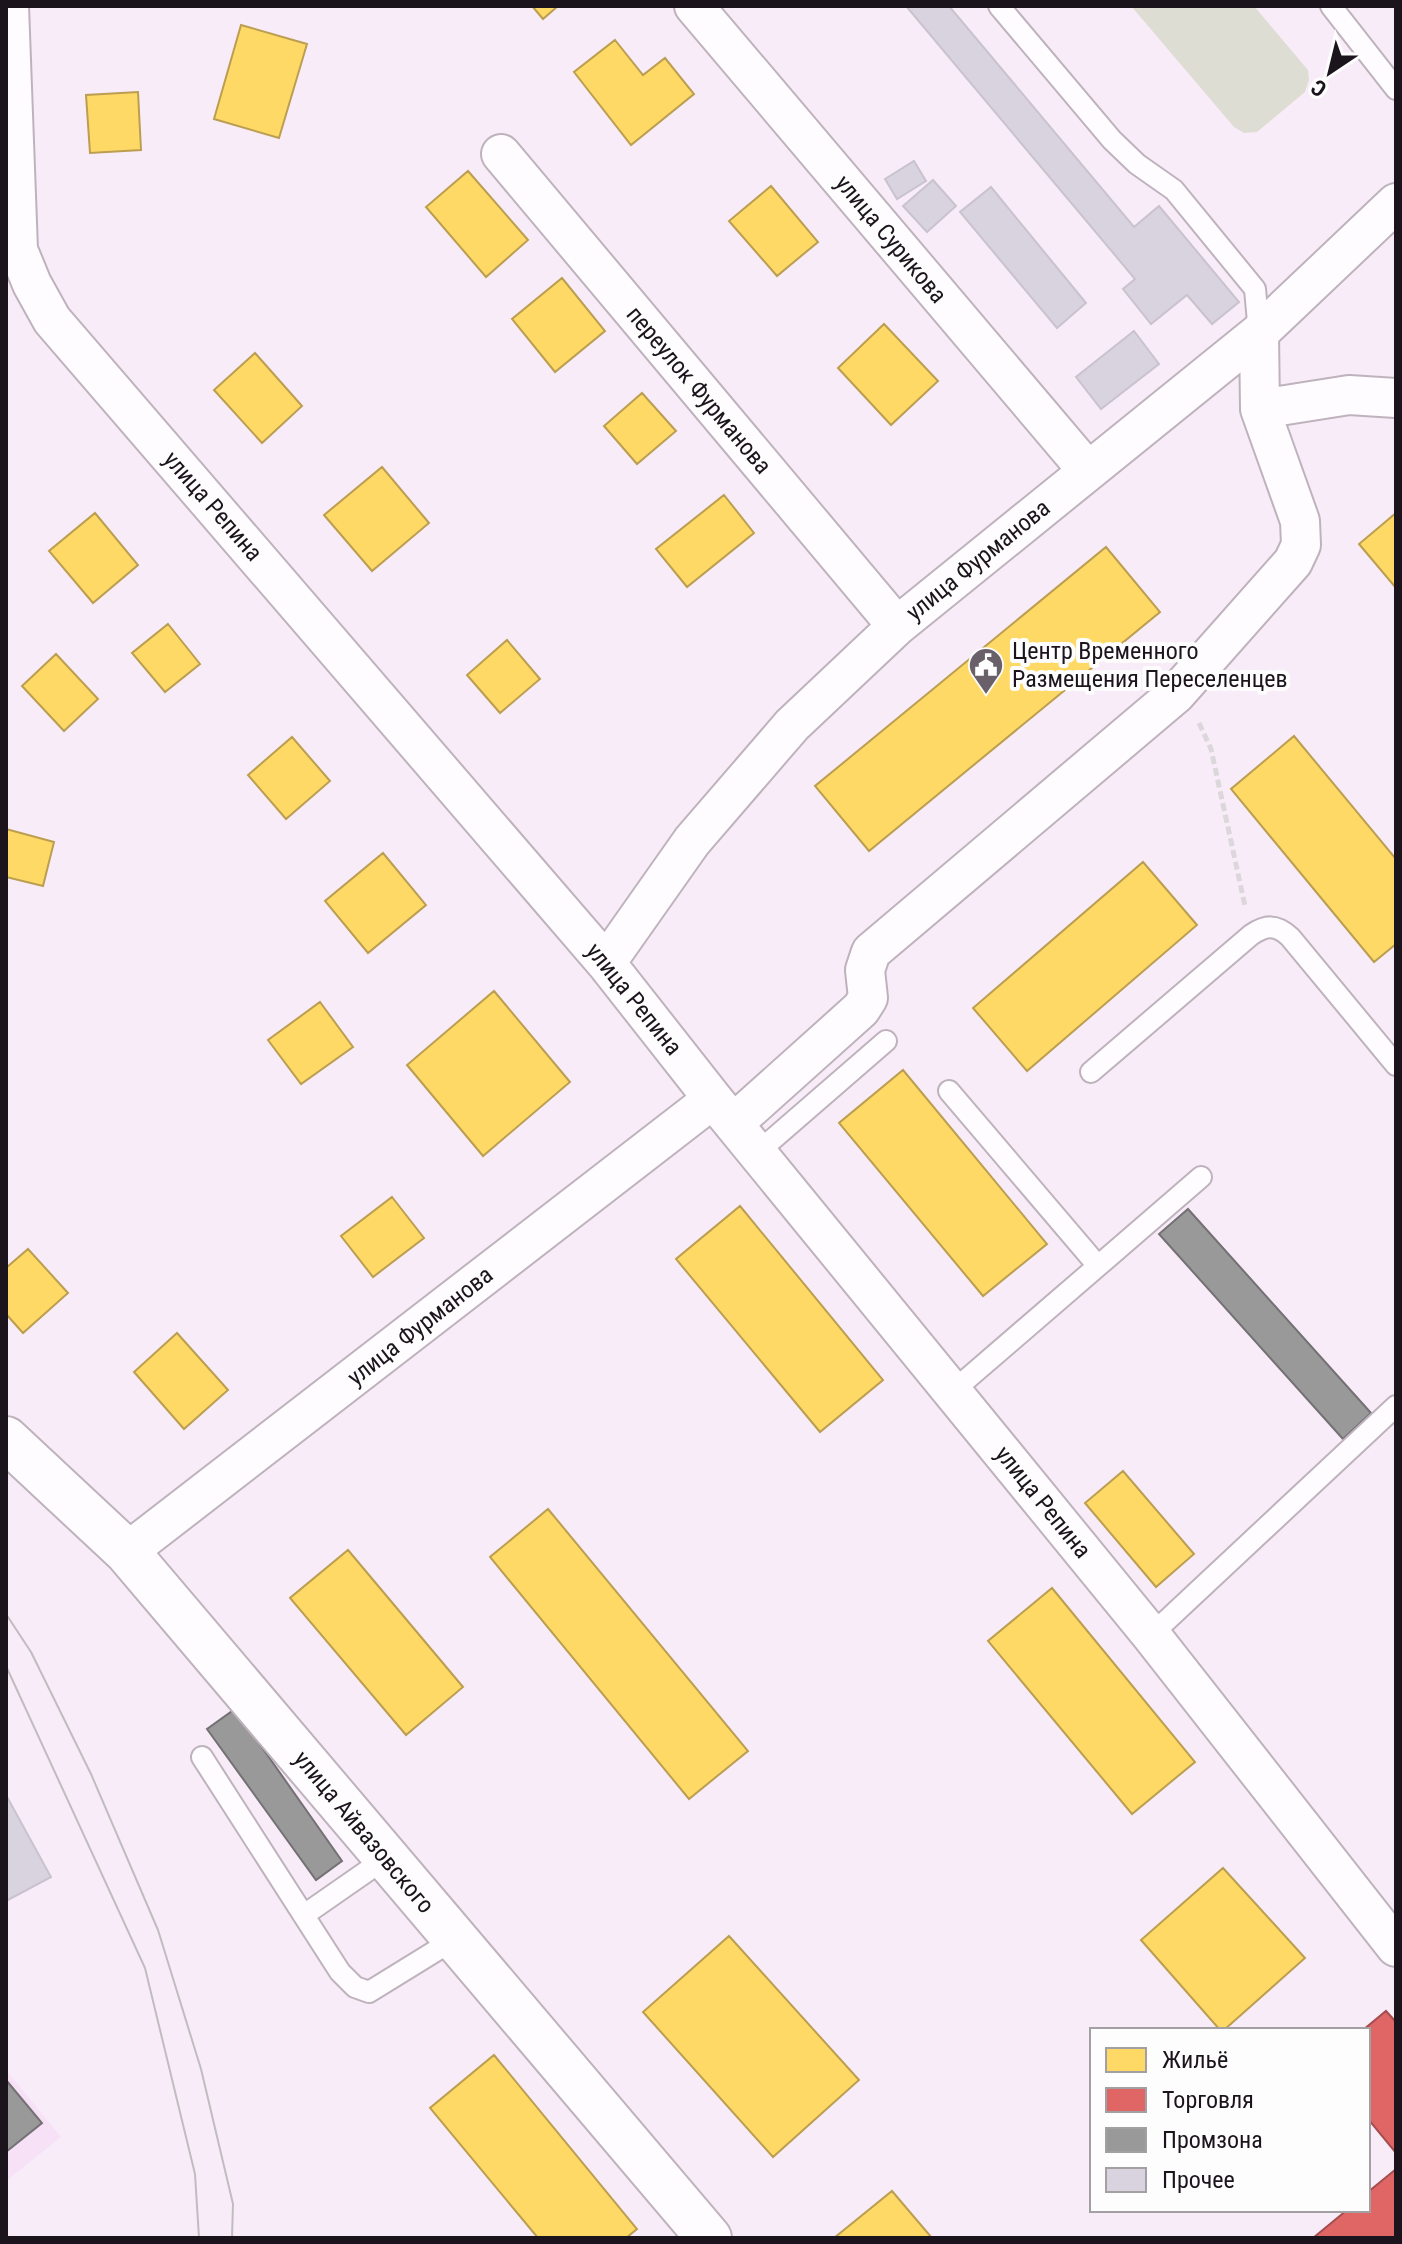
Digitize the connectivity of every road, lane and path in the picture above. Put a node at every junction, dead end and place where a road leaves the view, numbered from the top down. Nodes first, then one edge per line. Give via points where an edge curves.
1 (9, 6) edge
2 (694, 6) edge
3 (999, 6) edge
4 (1331, 6) edge
5 (1396, 89) edge
6 (501, 154) dead end
7 (1396, 203) edge
8 (1259, 333) junction
9 (1396, 398) edge
10 (1260, 409) junction
11 (1088, 471) junction
12 (897, 626) junction
13 (1176, 694) junction
14 (1251, 935) junction
15 (606, 963) junction
16 (886, 1041) dead end
17 (1396, 1065) edge
18 (1091, 1072) dead end
19 (949, 1091) dead end
20 (724, 1111) junction
21 (758, 1152) junction
22 (1201, 1177) dead end
23 (1098, 1266) junction
24 (953, 1391) junction
25 (1396, 1406) edge
26 (6, 1439) edge
27 (127, 1552) junction
28 (1151, 1635) junction
29 (202, 1757) dead end
30 (386, 1858) junction
31 (304, 1915) junction
32 (455, 1939) junction
33 (1396, 1947) edge
34 (709, 2238) edge

1 - 15 street, улица Репина via 18,250 52,320
2 - 11 street, улица Сурикова
3 - 8 lane via 1112,140 1174,190 1255,289
4 - 5 lane
6 - 12 street, переулок Фурманова
7 - 8 street, улица Фурманова
8 - 10 street
8 - 11 street, улица Фурманова
9 - 10 street via 1349,395
10 - 13 street, улица Фурманова via 1300,521 1301,545 1278,580
11 - 12 street, улица Фурманова
12 - 15 street, улица Фурманова via 792,725 692,841
13 - 14 path via 1201,725 1211,749
13 - 20 street, улица Фурманова via 871,952 865,970 868,998 861,1009
14 - 17 lane via 1265,926 1290,937
14 - 18 lane
15 - 20 street, улица Репина
16 - 21 lane
19 - 23 lane
20 - 21 street, улица Репина
20 - 27 street, улица Фурманова
21 - 24 street, улица Репина
22 - 23 lane
23 - 24 lane
24 - 28 street, улица Репина
25 - 28 lane
26 - 27 street, улица Айвазовского
27 - 30 street, улица Айвазовского
28 - 33 street, улица Репина
29 - 31 lane
30 - 31 lane
30 - 32 street, улица Айвазовского
31 - 32 lane via 340,1972 369,1992
32 - 34 street, улица Айвазовского

